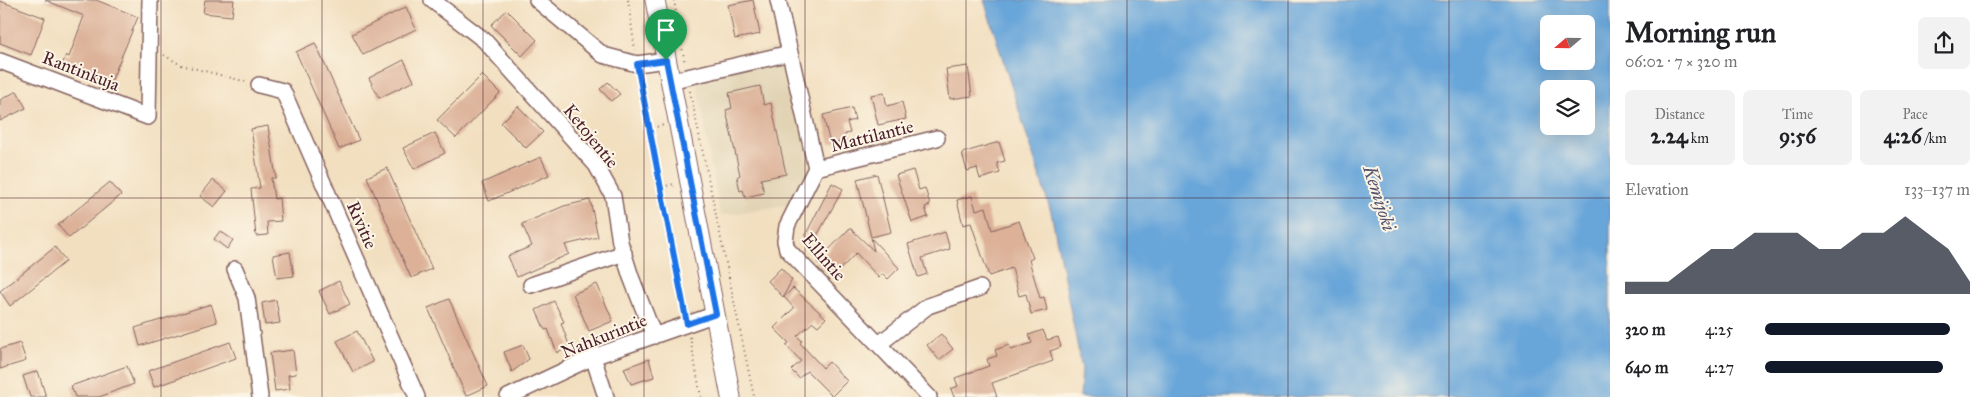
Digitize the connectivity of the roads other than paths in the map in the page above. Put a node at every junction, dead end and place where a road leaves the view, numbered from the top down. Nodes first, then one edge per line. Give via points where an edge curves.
1 (150, 0) edge
2 (432, 0) edge
3 (537, 0) edge
4 (655, 0) edge
5 (778, 0) edge
6 (790, 53) junction
7 (0, 60) edge
8 (666, 60) junction
9 (679, 79) junction
10 (259, 85) road end
11 (937, 138) dead end
12 (816, 168) junction
13 (624, 253) junction
14 (235, 269) dead end
15 (531, 285) dead end
16 (980, 288) dead end
17 (716, 314) junction
18 (654, 336) junction
19 (879, 344) junction
20 (593, 357) junction
21 (260, 397) edge
22 (417, 397) edge
23 (508, 397) edge
24 (606, 397) edge
25 (731, 397) edge
26 (929, 397) edge

1 - 7 street, Rantinkuja via 148,117
2 - 13 street, Ketojentie via 484,40 596,166 612,196
3 - 8 street via 602,54 637,64
4 - 8 main road
5 - 6 street
6 - 9 street
6 - 12 street
8 - 9 main road
9 - 17 main road
10 - 22 street, Rivitie via 283,91
11 - 12 street, Mattilantie
12 - 19 street, Ellintie via 787,226 785,241 788,249
13 - 15 street
13 - 18 street, Ketojentie
14 - 21 street via 247,298
16 - 19 street via 928,306
17 - 18 street, Nahkurintie
17 - 25 main road
18 - 20 street, Nahkurintie
19 - 26 street, Ellintie
20 - 23 street, Nahkurintie
20 - 24 street

